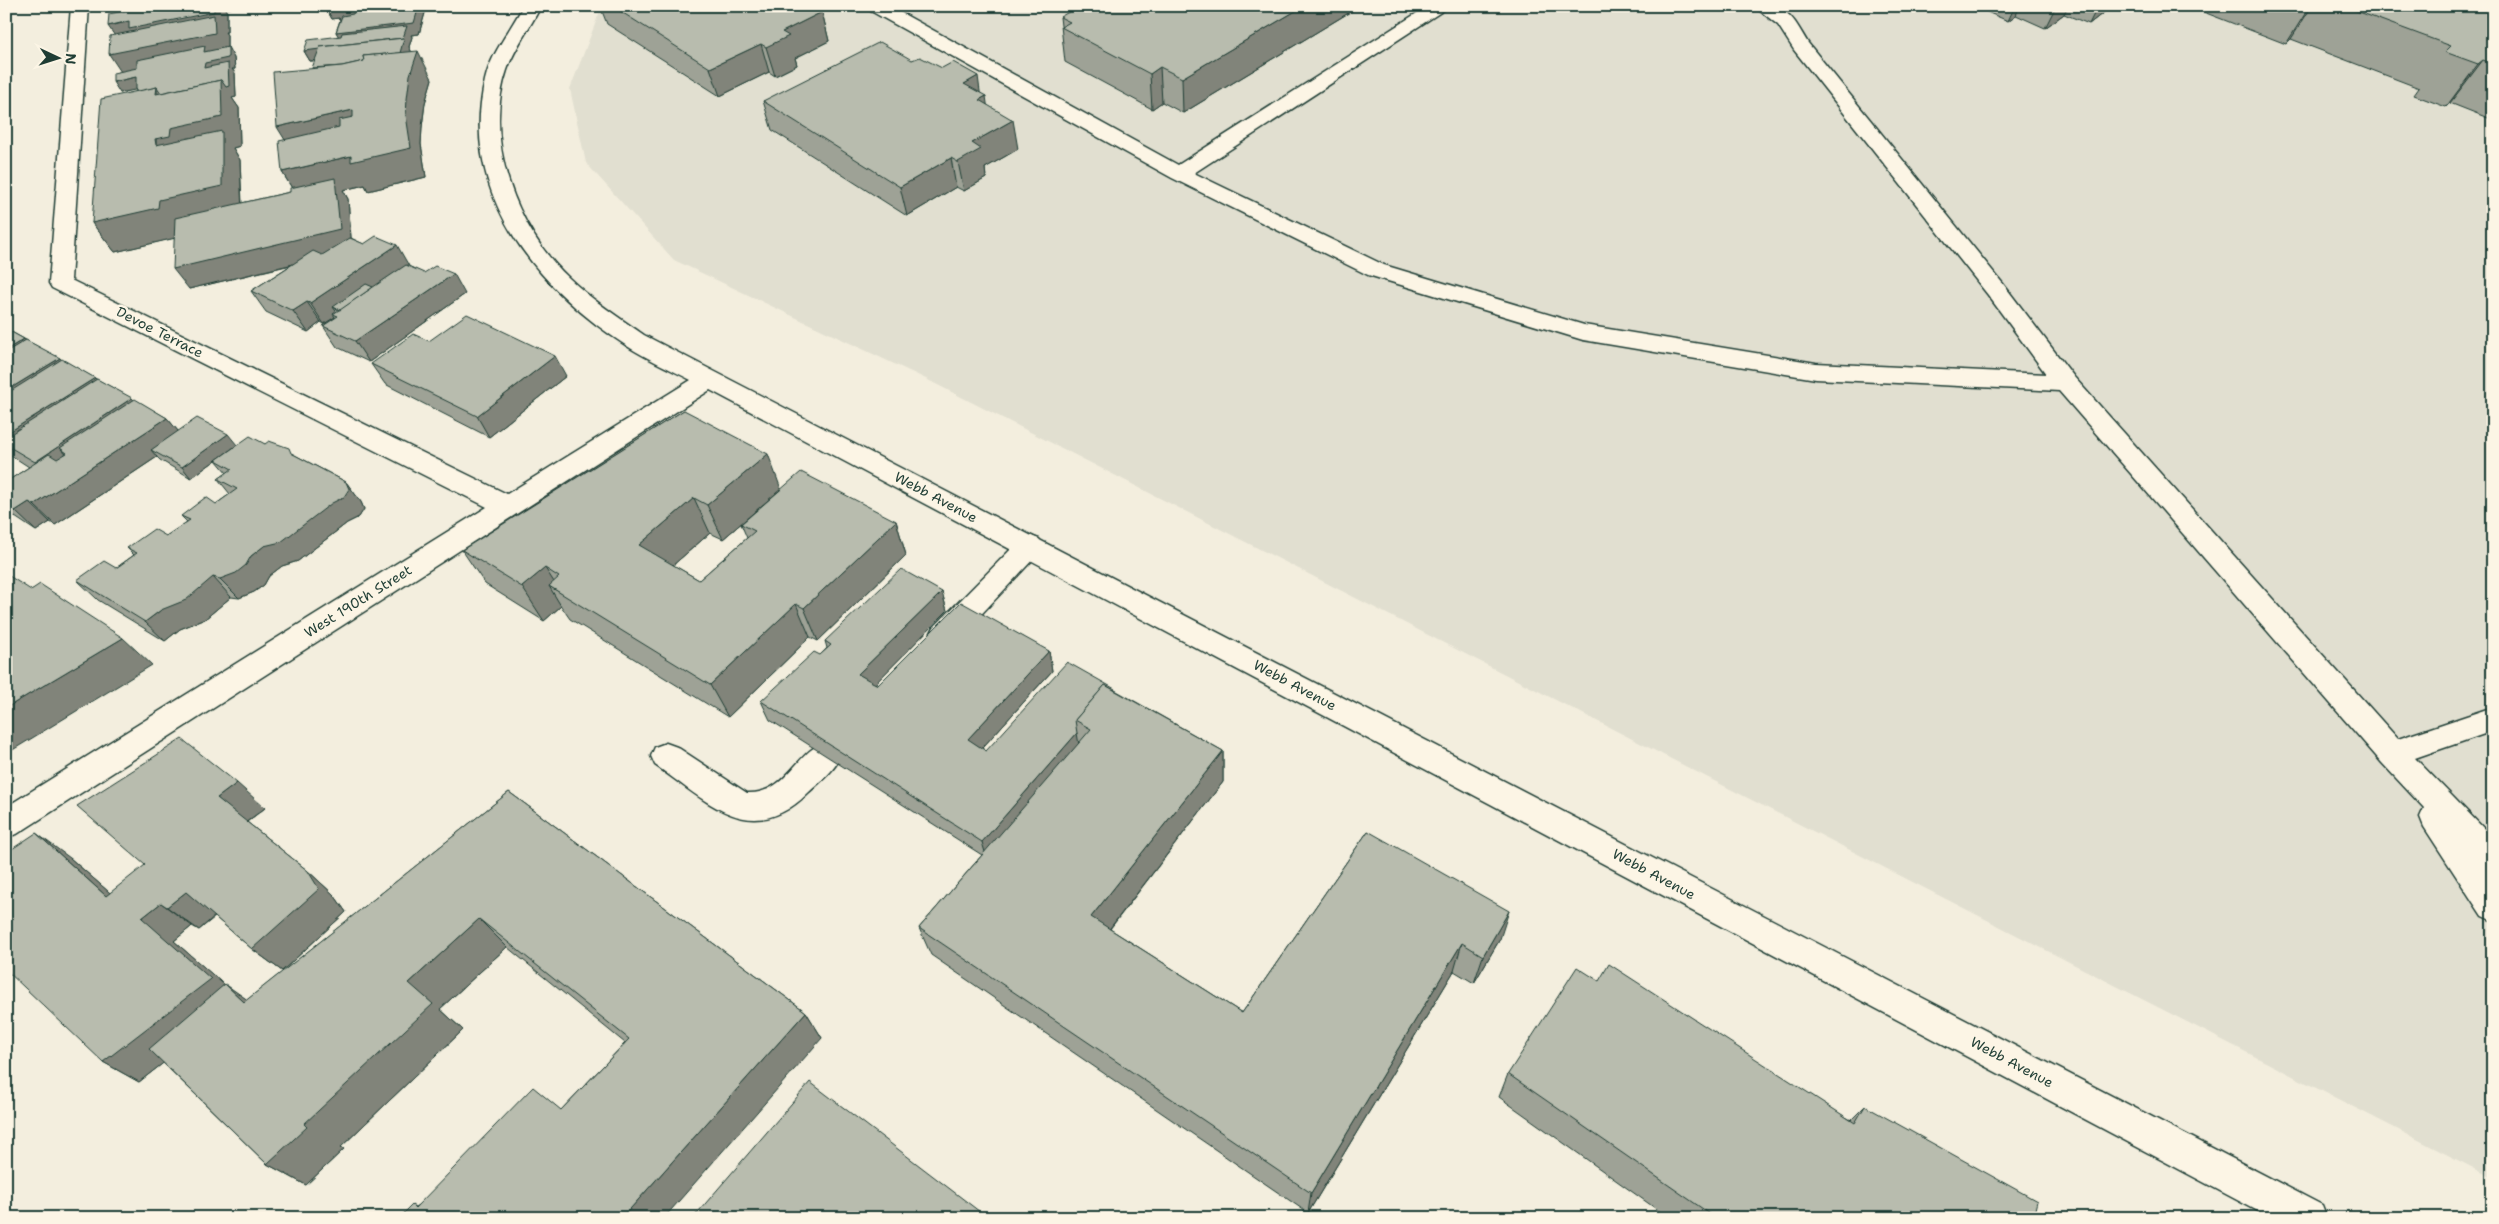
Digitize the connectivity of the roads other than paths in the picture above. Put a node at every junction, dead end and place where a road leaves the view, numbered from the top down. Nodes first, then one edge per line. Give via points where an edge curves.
1 (80, 6) edge
2 (532, 6) edge
3 (875, 6) edge
4 (1441, 6) edge
5 (1763, 6) edge
6 (1179, 174) junction
7 (710, 379) junction
8 (2066, 383) junction
9 (508, 506) junction
10 (1030, 546) junction
11 (927, 652) edge
12 (2493, 719) edge
13 (2392, 754) junction
14 (666, 756) dead end
15 (826, 756) edge
16 (6, 824) edge
17 (2493, 860) edge
18 (2493, 906) edge
19 (2309, 1218) edge

1 - 9 street, Devoe Terrace via 60,283
2 - 7 street, Webb Avenue via 507,46 495,80 489,126 495,173 513,218 540,260 582,302 636,340
3 - 6 street
4 - 6 street
5 - 8 street via 1784,21
6 - 8 street via 1376,270 1583,332 1816,371
7 - 9 street, West 190th Street
7 - 10 street, Webb Avenue
8 - 13 street
9 - 16 street, West 190th Street
10 - 11 street
10 - 19 street, Webb Avenue
12 - 13 street
13 - 17 street
13 - 18 street
14 - 15 street via 727,798 745,806 764,807 785,796

